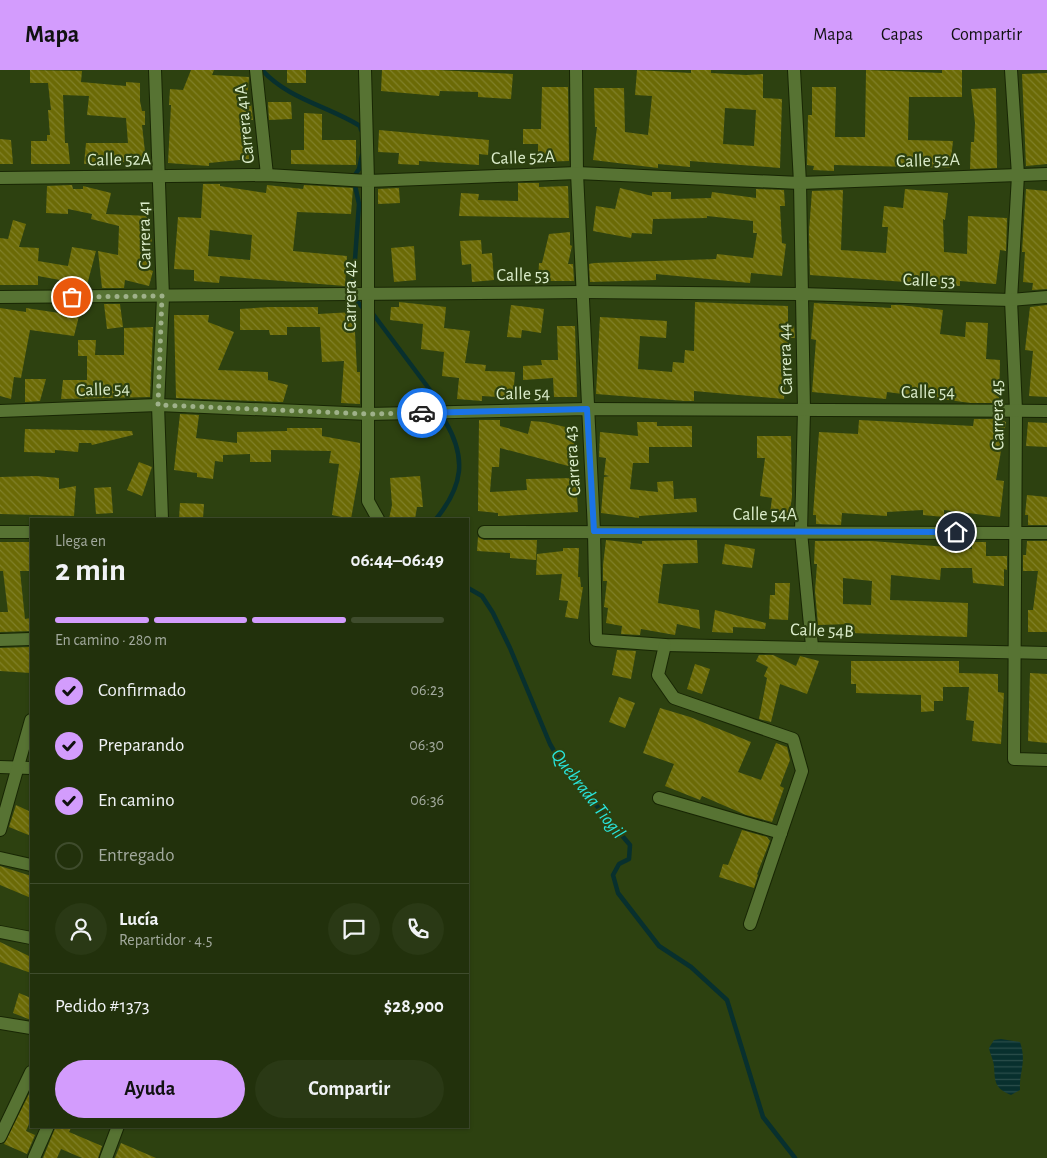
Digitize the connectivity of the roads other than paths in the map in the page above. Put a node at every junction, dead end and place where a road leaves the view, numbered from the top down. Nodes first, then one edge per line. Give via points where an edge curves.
1 (155, 70) edge
2 (256, 70) edge
3 (365, 70) edge
4 (576, 70) edge
5 (794, 70) edge
6 (1010, 70) edge
7 (577, 172) junction
8 (267, 174) junction
9 (1047, 174) edge
10 (160, 175) junction
11 (1018, 175) junction
12 (0, 178) edge
13 (368, 181) junction
14 (800, 183) junction
15 (584, 292) junction
16 (366, 294) junction
17 (800, 294) junction
18 (162, 296) junction
19 (0, 297) edge
20 (1047, 297) edge
21 (1011, 300) junction
22 (158, 405) junction
23 (587, 409) junction
24 (804, 410) junction
25 (1016, 410) junction
26 (0, 411) edge
27 (1047, 411) edge
28 (369, 414) junction
29 (162, 518) edge
30 (377, 518) edge
31 (594, 531) junction
32 (0, 532) edge
33 (30, 532) edge
34 (484, 532) dead end
35 (801, 532) junction
36 (1014, 532) junction
37 (1047, 533) edge
38 (30, 639) edge
39 (0, 640) edge
40 (596, 640) joint
41 (665, 644) junction
42 (812, 646) junction
43 (1015, 654) junction
44 (1047, 654) edge
45 (30, 728) edge
46 (1047, 760) edge
47 (0, 767) edge
48 (25, 768) edge
49 (659, 798) dead end
50 (0, 830) edge
51 (781, 833) junction
52 (0, 858) edge
53 (30, 865) edge
54 (750, 924) dead end
55 (0, 932) edge
56 (30, 938) edge
57 (0, 1023) edge
58 (30, 1028) edge
59 (30, 1074) edge
60 (47, 1128) edge
61 (117, 1128) edge
62 (1, 1130) edge
63 (34, 1158) edge
64 (106, 1158) edge

1 - 10 street, Carrera 41
2 - 8 street, Carrera 41A
3 - 13 street, Carrera 42
4 - 7 street, Carrera 43
5 - 14 street, Carrera 44
6 - 11 street, Carrera 45
7 - 13 street, Calle 52A
7 - 14 street, Calle 52A
7 - 15 street, Carrera 43
8 - 10 street, Calle 52A
8 - 13 street, Calle 52A
9 - 11 street, Calle 52A
10 - 12 street, Calle 52A
10 - 18 street, Carrera 41
11 - 14 street, Calle 52A
11 - 21 street, Carrera 45
13 - 16 street, Carrera 42
14 - 17 street, Carrera 44
15 - 16 street, Calle 53
15 - 17 street, Calle 53
15 - 23 street, Carrera 43
16 - 18 street, Calle 53
16 - 28 street, Carrera 42
17 - 21 street, Calle 53
17 - 24 street, Carrera 44
18 - 19 street, Calle 53
18 - 22 street, Carrera 41
20 - 21 street, Calle 53
21 - 25 street, Carrera 45
22 - 26 street, Calle 54
22 - 28 street, Calle 54
22 - 29 street, Carrera 41
23 - 24 street, Calle 54
23 - 28 street, Calle 54
23 - 31 street, Carrera 43
24 - 25 street, Calle 54
24 - 35 street, Carrera 44
25 - 27 street, Calle 54
25 - 36 street, Carrera 45
28 - 30 street, Carrera 42 via 368,501
31 - 34 street, Calle 54A
31 - 35 street, Calle 54A
31 - 40 street, Carrera 43
32 - 33 street
35 - 36 street, Calle 54A
35 - 42 street, Carrera 44
36 - 37 street, Calle 54A
36 - 43 street, Carrera 45
38 - 39 street
40 - 41 street, Calle 54B
41 - 42 street, Calle 54B
41 - 51 street via 658,675 674,698 793,739 802,770
42 - 43 street, Calle 54B
43 - 44 street, Calle 54B
43 - 46 street, Carrera 45 via 1014,759
45 - 48 street
47 - 48 street
48 - 50 street
49 - 51 street
51 - 54 street
52 - 53 street
55 - 56 street
57 - 58 street
59 - 62 street
60 - 63 street
61 - 64 street

